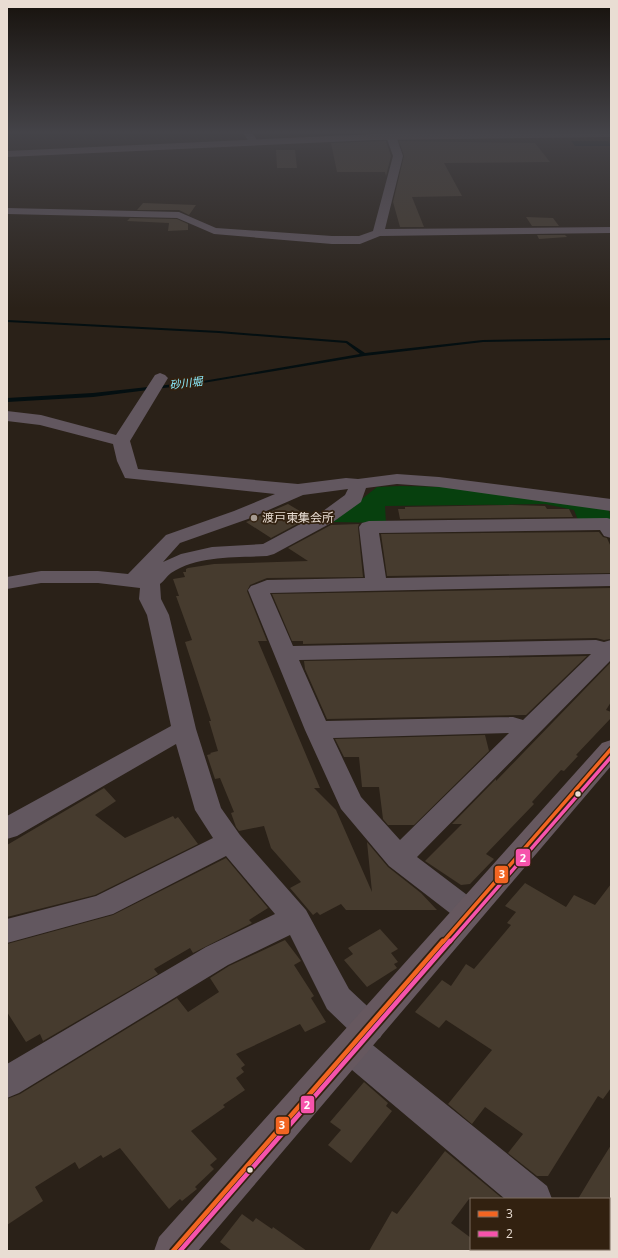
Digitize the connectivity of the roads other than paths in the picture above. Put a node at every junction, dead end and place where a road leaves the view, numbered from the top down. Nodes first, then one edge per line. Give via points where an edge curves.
1 (389, 191) edge
2 (7, 211) edge
3 (611, 230) edge
4 (378, 233) junction
5 (160, 378) dead end
6 (7, 416) edge
7 (121, 441) junction
8 (358, 484) junction
9 (298, 490) junction
10 (611, 506) edge
11 (611, 532) edge
12 (611, 580) edge
13 (141, 582) junction
14 (7, 583) edge
15 (376, 584) junction
16 (609, 649) edge
17 (285, 653) junction
18 (184, 729) junction
19 (317, 730) junction
20 (527, 732) junction
21 (611, 749) edge
22 (7, 829) edge
23 (230, 842) junction
24 (399, 858) junction
25 (469, 912) junction
26 (296, 918) junction
27 (7, 931) edge
28 (360, 1038) junction
29 (10, 1072) edge
30 (533, 1198) edge
31 (173, 1251) edge

1 - 4 street
2 - 4 street via 179,215 214,231 332,240 360,240
3 - 4 street
5 - 7 street
6 - 7 street via 42,420
7 - 9 street via 131,474
8 - 9 street via 346,483
8 - 10 street via 397,479 440,482
8 - 13 street via 354,498 332,514 268,550 212,553 188,558
9 - 13 street via 241,515 173,539
11 - 15 street via 607,524 369,526
12 - 15 street
13 - 14 street via 98,577 41,577
13 - 18 street via 158,615
15 - 17 street via 267,586 258,590
16 - 17 street via 596,647
16 - 20 street
17 - 19 street
18 - 22 street
18 - 23 street via 208,810
19 - 20 street via 513,725
19 - 24 street via 350,802
20 - 24 street
21 - 25 street
23 - 26 street
23 - 27 street via 103,906
24 - 25 street
25 - 28 street
26 - 28 street
26 - 29 street via 217,956
28 - 30 street
28 - 31 street

